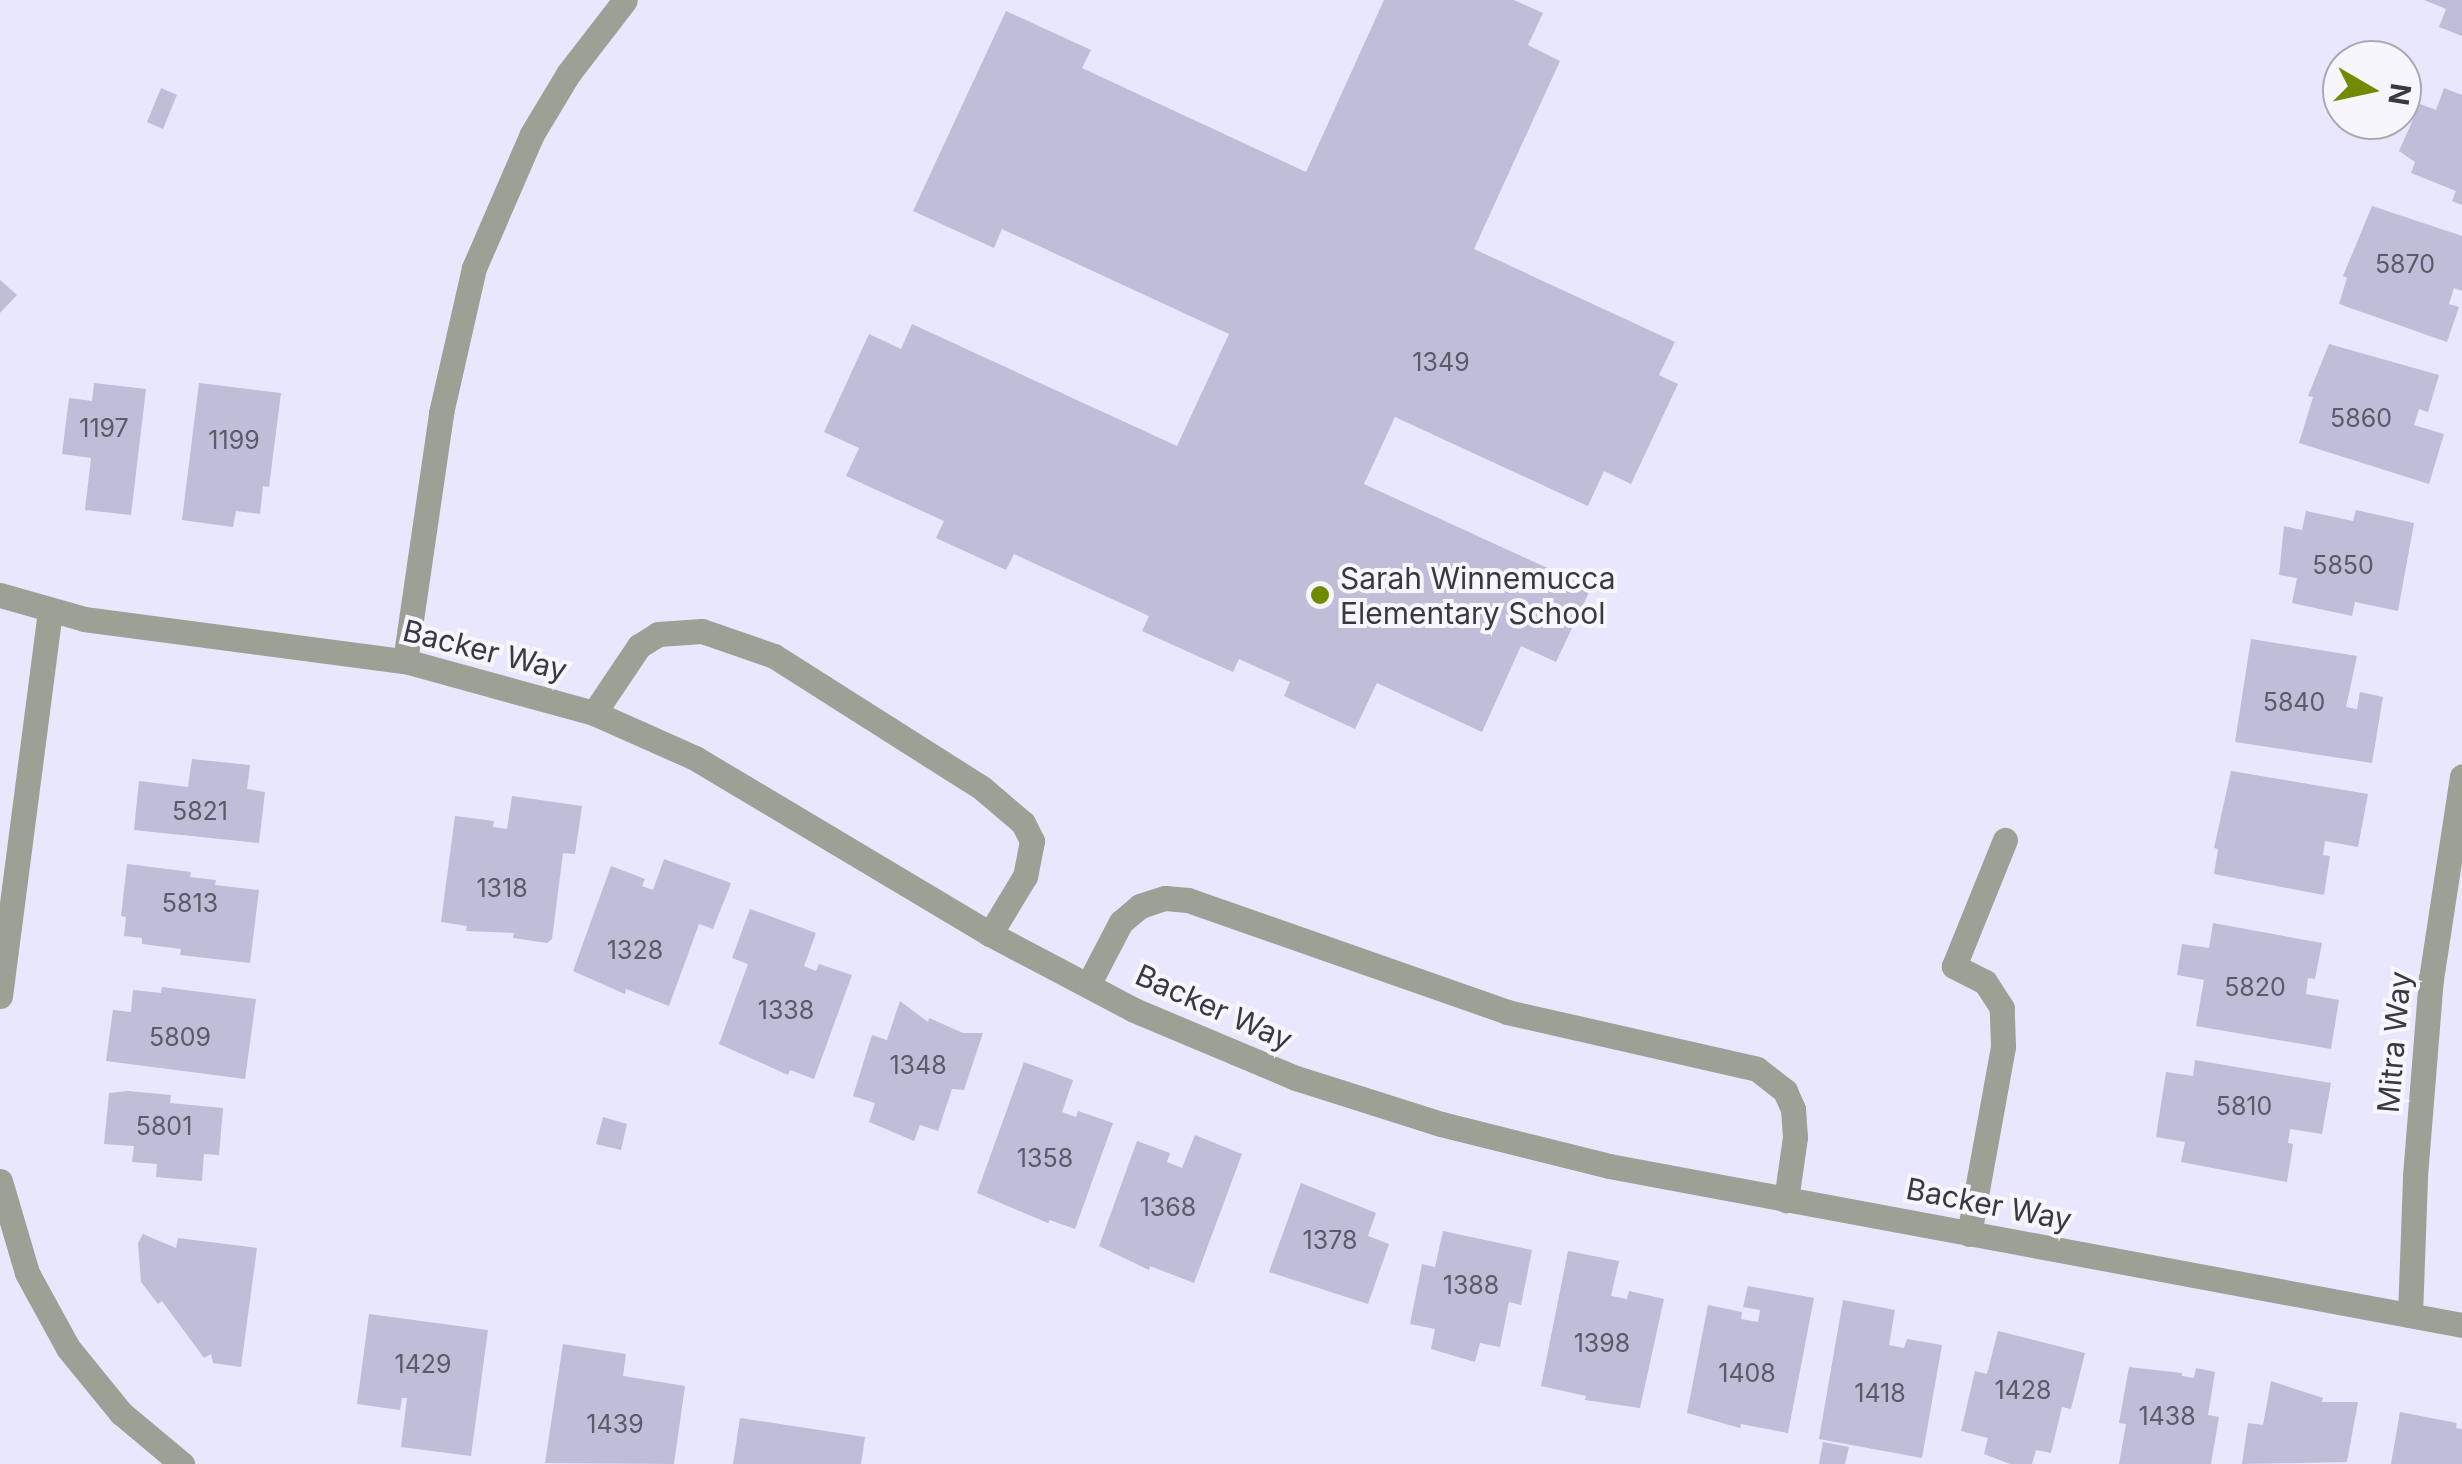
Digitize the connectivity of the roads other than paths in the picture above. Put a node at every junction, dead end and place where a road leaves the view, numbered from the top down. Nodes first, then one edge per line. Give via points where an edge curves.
1 (625, 0) edge
2 (0, 594) edge
3 (50, 612) junction
4 (405, 661) junction
5 (594, 713) junction
6 (2462, 776) edge
7 (2005, 840) dead end
8 (990, 934) junction
9 (1088, 985) junction
10 (0, 996) edge
11 (0, 1182) edge
12 (1786, 1200) junction
13 (1969, 1234) junction
14 (2410, 1315) junction
15 (2462, 1325) edge
16 (182, 1464) edge

1 - 4 street via 532,134 474,268 441,413
2 - 3 street, Backer Way
3 - 4 street, Backer Way
3 - 10 street
4 - 5 street, Backer Way
5 - 8 street, Backer Way via 694,758
5 - 8 street via 638,646 658,634 702,631 774,656 982,788 1023,823 1032,841 1030,857
6 - 14 street, Mitra Way via 2431,979
7 - 13 street via 1954,966 1985,982 2002,1008 2003,1046
8 - 9 street, Backer Way
9 - 12 street, Backer Way via 1211,1043 1367,1102 1608,1166
9 - 12 street via 1121,922 1140,906 1188,900 1507,1012 1757,1069 1785,1091 1793,1110
11 - 16 street via 26,1273 68,1348 121,1413
12 - 13 street, Backer Way
13 - 14 street, Backer Way
14 - 15 street, Backer Way

